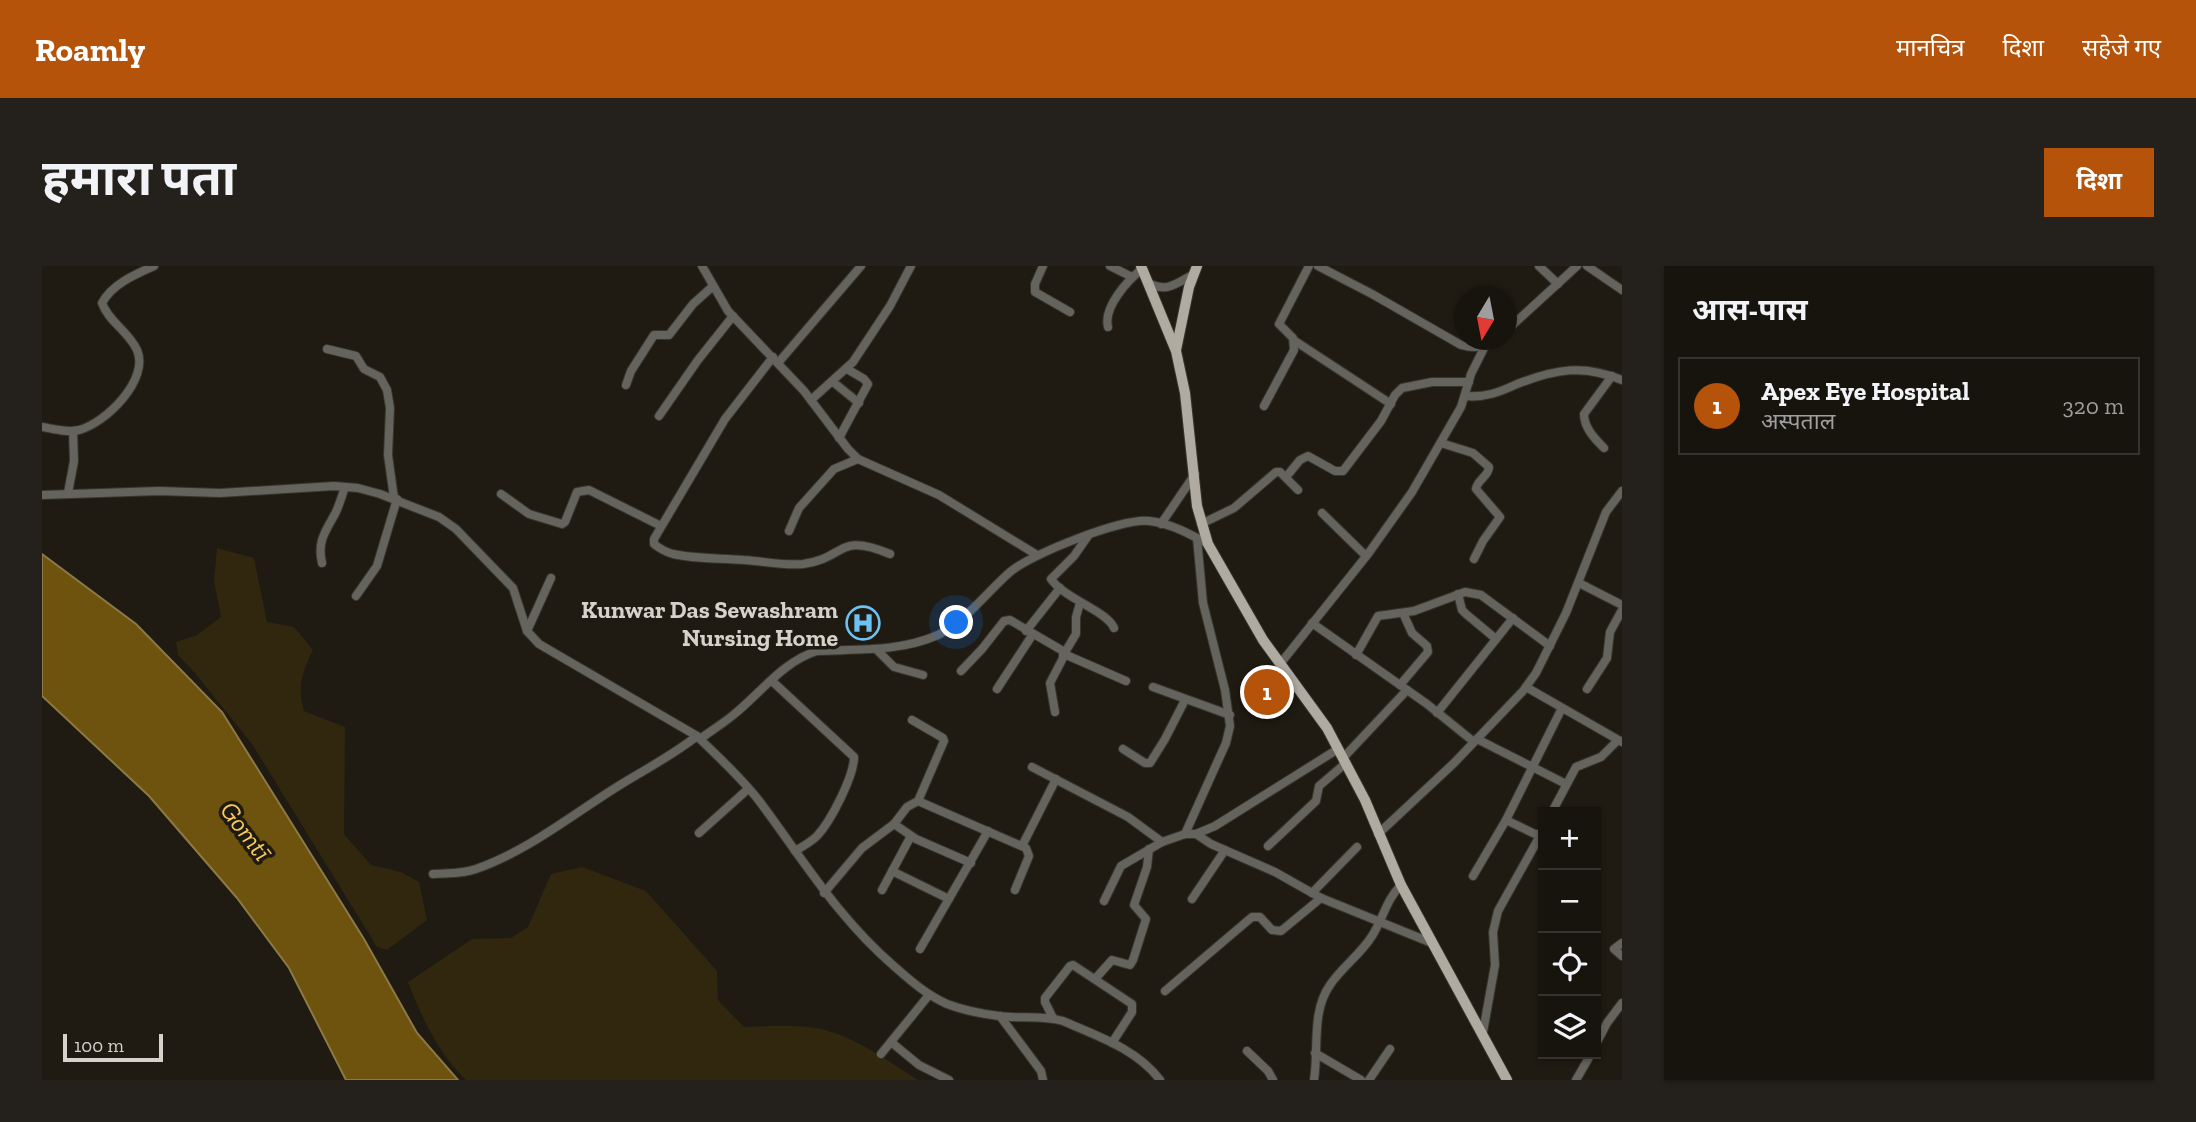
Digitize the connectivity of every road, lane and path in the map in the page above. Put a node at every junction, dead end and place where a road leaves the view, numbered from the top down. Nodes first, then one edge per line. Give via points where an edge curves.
1 (154, 266) edge
2 (702, 266) edge
3 (861, 266) edge
4 (911, 266) edge
5 (1110, 266) edge
6 (1310, 266) edge
7 (1318, 266) edge
8 (1345, 266) edge
9 (1539, 266) edge
10 (1577, 266) edge
11 (1587, 266) edge
12 (1039, 267) edge
13 (1142, 268) edge
14 (1195, 270) edge
15 (1338, 276) junction
16 (1132, 277) junction
17 (1147, 282) junction
18 (1558, 284) junction
19 (712, 286) junction
20 (1622, 290) edge
21 (1070, 312) dead end
22 (733, 316) junction
23 (1517, 322) edge
24 (1108, 327) dead end
25 (1295, 341) junction
26 (1454, 342) edge
27 (327, 349) dead end
28 (1483, 350) edge
29 (1176, 351) junction
30 (775, 360) junction
31 (847, 369) junction
32 (1612, 376) junction
33 (1622, 380) edge
34 (833, 382) junction
35 (1469, 382) junction
36 (626, 385) dead end
37 (1465, 396) junction
38 (811, 400) junction
39 (859, 403) junction
40 (1391, 404) junction
41 (1264, 406) dead end
42 (659, 416) dead end
43 (42, 427) edge
44 (72, 431) junction
45 (839, 438) junction
46 (1441, 443) junction
47 (1604, 448) dead end
48 (858, 459) junction
49 (1195, 474) junction
50 (1286, 477) junction
51 (345, 487) junction
52 (1298, 490) dead end
53 (1622, 491) edge
54 (68, 493) junction
55 (501, 494) dead end
56 (42, 495) edge
57 (395, 499) junction
58 (1322, 513) dead end
59 (1161, 524) junction
60 (1201, 524) junction
61 (661, 526) junction
62 (789, 531) dead end
63 (1088, 536) junction
64 (1197, 538) junction
65 (1208, 544) junction
66 (890, 554) dead end
67 (1037, 555) junction
68 (1366, 556) junction
69 (1474, 559) dead end
70 (323, 563) dead end
71 (551, 578) dead end
72 (1579, 583) junction
73 (1060, 588) junction
74 (1458, 594) junction
75 (356, 596) dead end
76 (1080, 603) junction
77 (1622, 607) edge
78 (1403, 613) junction
79 (1513, 618) junction
80 (1312, 623) junction
81 (1114, 628) dead end
82 (527, 631) junction
83 (1030, 633) junction
84 (1496, 639) junction
85 (1550, 646) junction
86 (877, 650) junction
87 (1064, 654) junction
88 (1356, 654) junction
89 (1280, 664) junction
90 (961, 671) dead end
91 (923, 675) dead end
92 (772, 681) junction
93 (1126, 681) dead end
94 (1153, 687) dead end
95 (1526, 687) junction
96 (1404, 688) junction
97 (997, 689) dead end
98 (1587, 689) dead end
99 (1185, 699) junction
100 (1562, 708) junction
101 (1055, 712) dead end
102 (1437, 713) junction
103 (1230, 715) junction
104 (912, 720) dead end
105 (699, 737) junction
106 (1476, 741) junction
107 (1620, 742) edge
108 (1123, 749) dead end
109 (1342, 757) junction
110 (1533, 766) junction
111 (1032, 767) dead end
112 (1056, 779) junction
113 (1566, 784) junction
114 (748, 789) junction
115 (918, 801) junction
116 (1554, 807) edge
117 (1506, 820) junction
118 (894, 824) junction
119 (988, 831) junction
120 (699, 833) dead end
121 (1538, 833) edge
122 (1185, 834) junction
123 (1196, 834) junction
124 (1378, 834) junction
125 (911, 836) junction
126 (1538, 839) edge
127 (1162, 842) junction
128 (1022, 846) junction
129 (1268, 846) dead end
130 (1357, 847) dead end
131 (1149, 849) junction
132 (1225, 850) junction
133 (794, 852) junction
134 (971, 863) junction
135 (892, 871) junction
136 (433, 874) dead end
137 (1473, 876) dead end
138 (1401, 885) junction
139 (882, 890) dead end
140 (1015, 890) dead end
141 (824, 893) junction
142 (1312, 893) junction
143 (1321, 898) junction
144 (949, 899) junction
145 (1192, 899) dead end
146 (1104, 901) dead end
147 (1380, 922) junction
148 (1432, 943) junction
149 (1622, 943) edge
150 (920, 948) dead end
151 (1622, 956) edge
152 (1095, 979) junction
153 (1165, 991) dead end
154 (929, 995) junction
155 (1622, 1003) edge
156 (1000, 1016) junction
157 (1053, 1018) junction
158 (1483, 1032) junction
159 (1601, 1034) edge
160 (891, 1042) junction
161 (1112, 1043) junction
162 (1390, 1049) dead end
163 (1247, 1051) dead end
164 (1315, 1053) junction
165 (881, 1054) dead end
166 (1588, 1059) edge
167 (949, 1080) edge
168 (1043, 1080) edge
169 (1160, 1080) edge
170 (1273, 1080) edge
171 (1314, 1080) edge
172 (1361, 1080) edge
173 (1369, 1080) edge
174 (1507, 1080) edge
175 (1576, 1080) edge

1 - 44 street via 129,277 102,303 137,350 138,373 126,396 104,417
2 - 19 street
3 - 30 street
4 - 31 street
5 - 16 street
6 - 25 street via 1279,324
7 - 15 street
8 - 15 street
9 - 18 street
10 - 18 street
11 - 20 street
12 - 21 street via 1037,295
13 - 16 street
13 - 17 main road
14 - 17 street via 1174,286
14 - 29 main road
15 - 26 street
16 - 24 street via 1120,291
17 - 29 main road
18 - 23 street
19 - 22 street
19 - 36 street via 670,335 654,335
22 - 30 street
22 - 42 street
25 - 40 street
25 - 41 street
27 - 57 street via 356,356 364,369 384,383 390,408 387,456
28 - 35 street
29 - 49 main road
30 - 38 street
30 - 61 street via 725,419
31 - 34 street
31 - 39 street via 867,381
32 - 33 street
32 - 37 street via 1571,369 1491,395
32 - 47 street via 1584,415 1590,432
34 - 38 street
34 - 39 street
35 - 37 street
35 - 40 street via 1402,388
37 - 46 street
38 - 45 street
39 - 45 street
40 - 50 street via 1343,471 1308,456
43 - 44 street
44 - 54 street via 74,461
45 - 48 street
46 - 68 street
46 - 69 street via 1474,453 1489,467 1476,489 1500,517
48 - 62 street via 834,469 799,508
48 - 67 street via 939,495
49 - 59 street
49 - 60 main road
50 - 52 street
50 - 60 street via 1280,472 1272,474 1234,508
51 - 54 street
51 - 57 street
51 - 70 street via 321,538
53 - 72 street via 1606,512
54 - 56 street
55 - 61 street via 528,514 562,524 577,492 589,490
57 - 75 street via 377,566
57 - 82 street via 456,529 513,588
58 - 68 street
59 - 63 street via 1137,521
59 - 64 street
60 - 65 main road
61 - 66 street via 654,544 686,556 800,564 856,544
63 - 67 street
63 - 73 street via 1051,577
64 - 65 street
64 - 103 street via 1203,603
65 - 89 main road
67 - 86 street via 1011,570 947,630
68 - 80 street
71 - 82 street
72 - 77 street
72 - 85 street
73 - 76 street
73 - 83 street
74 - 78 street
74 - 79 street via 1481,595
74 - 84 street via 1462,610
76 - 81 street via 1106,617
76 - 87 street via 1076,634
77 - 98 street via 1610,632 1610,652
78 - 88 street via 1378,616
78 - 96 street via 1428,652
79 - 84 street
79 - 85 street
80 - 88 street
80 - 89 street
82 - 105 street via 539,644
83 - 87 street
83 - 90 street via 1006,620
83 - 97 street
84 - 102 street
85 - 95 street
86 - 91 street via 894,667
86 - 92 street via 817,651
87 - 93 street
87 - 101 street via 1050,683
88 - 96 street
89 - 109 main road via 1327,728
92 - 105 street via 733,716
92 - 133 street via 855,760 825,825
94 - 99 street
95 - 100 street
95 - 106 street
96 - 102 street
96 - 109 street
99 - 103 street
99 - 108 street via 1150,763
100 - 107 street
100 - 110 street
102 - 106 street
103 - 122 street via 1226,743
104 - 115 street via 944,741
105 - 114 street
105 - 136 street via 497,860 466,872
106 - 110 street
106 - 124 street
107 - 113 street via 1601,757 1576,767
109 - 123 street
109 - 124 main road via 1366,800
109 - 129 street via 1318,786 1316,801
110 - 113 street
110 - 117 street
111 - 112 street
112 - 127 street via 1128,817
112 - 128 street
113 - 116 street
114 - 120 street
114 - 133 street
115 - 118 street
115 - 119 street
117 - 121 street
117 - 137 street
118 - 125 street
118 - 141 street via 862,848
119 - 128 street
119 - 134 street
122 - 123 street
122 - 127 street
123 - 132 street
124 - 138 main road
125 - 134 street
125 - 135 street
126 - 158 street via 1494,921 1495,965
127 - 131 street
128 - 140 street via 1029,856
130 - 142 street
131 - 146 street via 1121,866
131 - 152 street via 1133,905 1146,919 1133,960 1127,965 1112,960
132 - 142 street
132 - 145 street
133 - 141 street
134 - 144 street
135 - 139 street
135 - 144 street
138 - 147 street
138 - 148 main road
141 - 154 street via 871,946
142 - 143 street
143 - 147 street
143 - 153 street via 1281,931 1252,917
144 - 150 street
147 - 148 street
147 - 164 street via 1325,993
148 - 158 main road
149 - 151 street via 1614,949
152 - 157 street via 1070,965 1045,999
152 - 161 street via 1132,1004
154 - 156 street via 950,1005
154 - 160 street
155 - 159 street
156 - 157 street
156 - 168 street
157 - 161 street
158 - 174 main road
160 - 165 street
160 - 167 street via 919,1065
161 - 169 street
162 - 173 street
163 - 170 street
164 - 171 street
164 - 172 street
166 - 175 street

